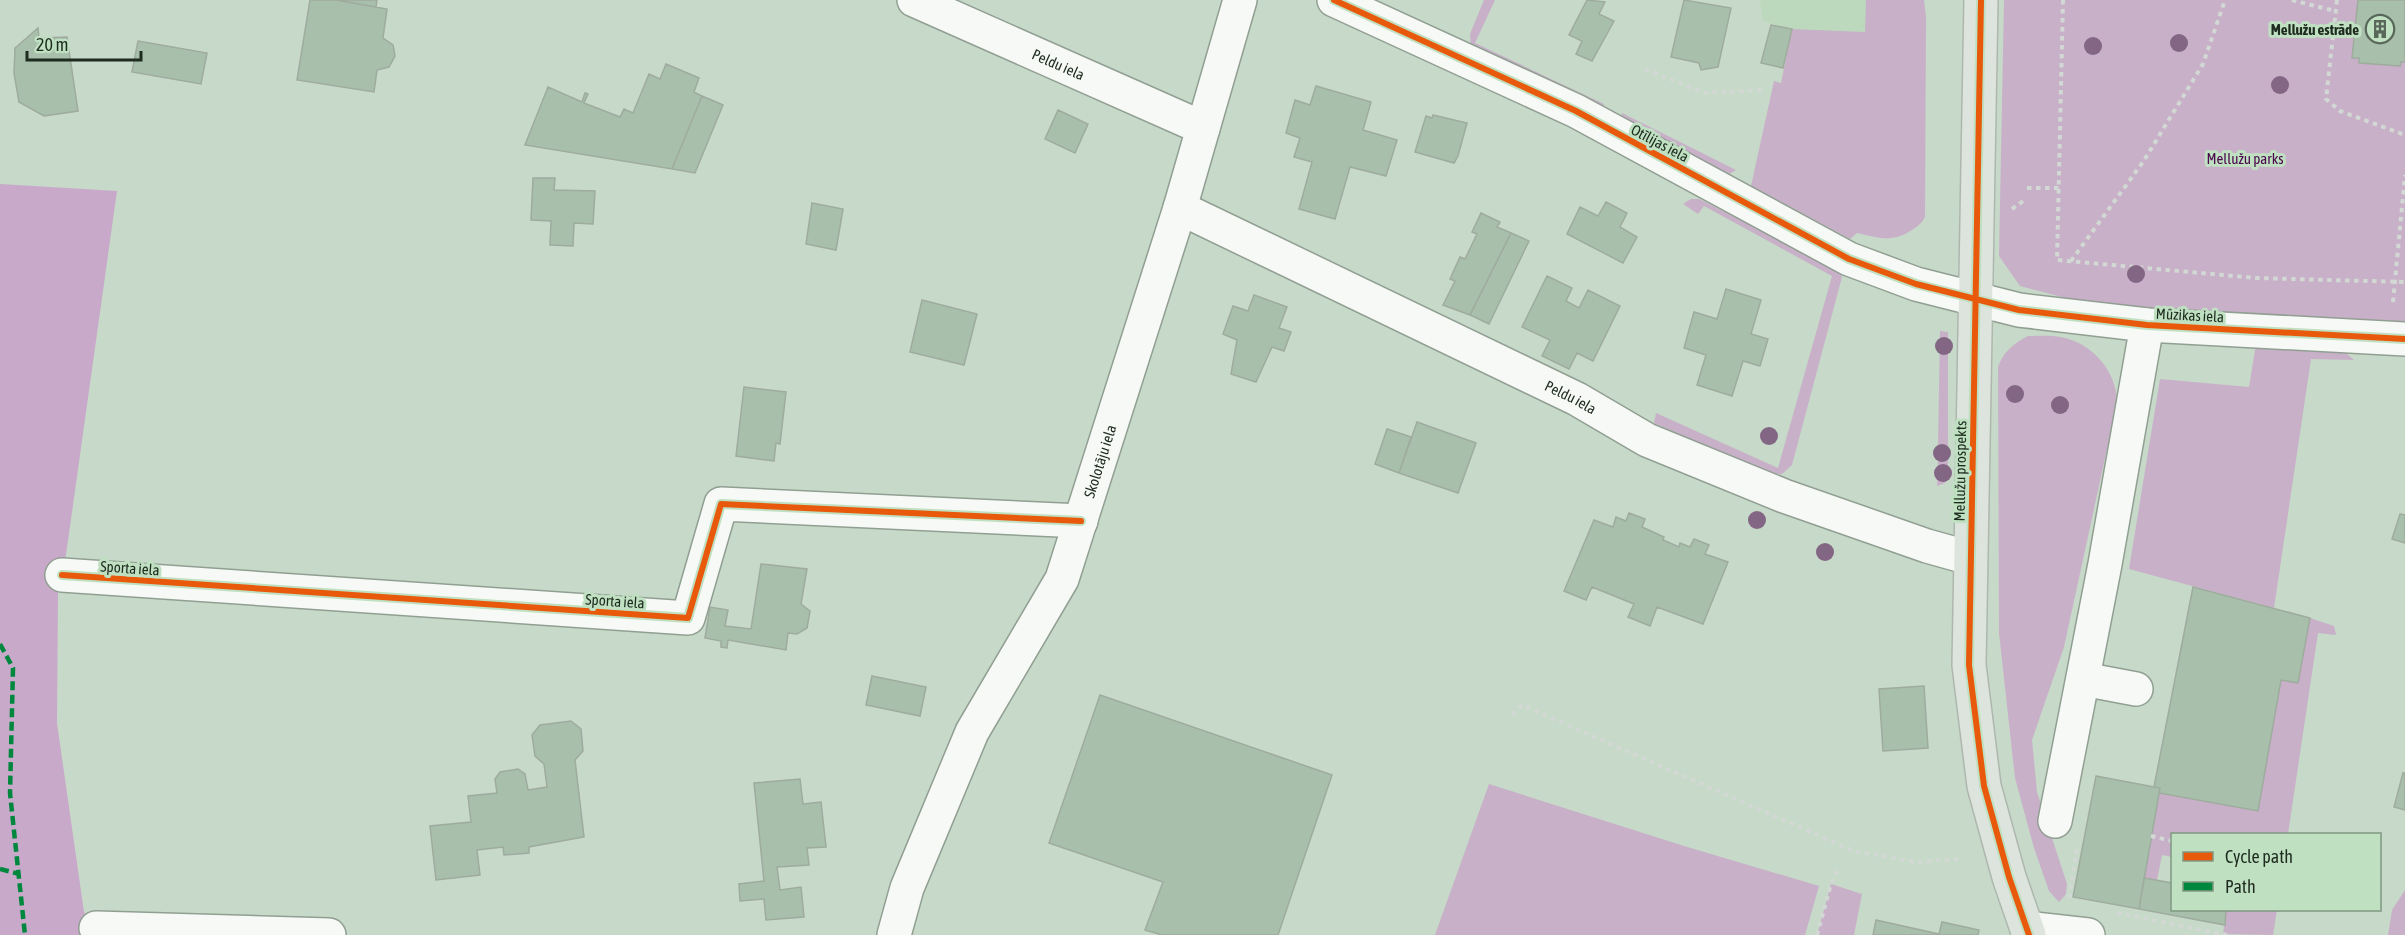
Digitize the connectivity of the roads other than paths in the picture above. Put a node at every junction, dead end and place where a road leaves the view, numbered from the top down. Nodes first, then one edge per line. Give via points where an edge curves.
1 (914, 0) edge
2 (1240, 0) edge
3 (1334, 0) edge
4 (1981, 0) edge
5 (1203, 128) junction
6 (1180, 208) junction
7 (1975, 301) junction
8 (2146, 325) junction
9 (2398, 339) edge
10 (1081, 521) junction
11 (1970, 558) junction
12 (62, 575) dead end
13 (2083, 679) junction
14 (2136, 689) dead end
15 (2055, 821) dead end
16 (96, 928) dead end
17 (2028, 932) edge
18 (329, 935) edge
19 (894, 935) edge
20 (2088, 935) edge

1 - 5 street, Peldu iela
2 - 5 street, Skolotāju iela
3 - 7 street, Otīlijas iela via 1576,111 1849,259
4 - 7 main road, Mellužu prospekts
5 - 6 street, Skolotāju iela
6 - 10 street, Skolotāju iela
6 - 11 street, Peldu iela via 1577,399 1647,440 1784,496
7 - 8 street, Mūzikas iela
7 - 11 main road, Mellužu prospekts
8 - 9 street, Mūzikas iela
8 - 13 street
10 - 12 street, Sporta iela via 721,504 688,618
10 - 19 street, Skolotāju iela via 1062,579 972,732 908,888
11 - 17 main road, Mellužu prospekts via 1969,665 1984,786
13 - 14 street
13 - 15 street
16 - 18 street
17 - 20 street

